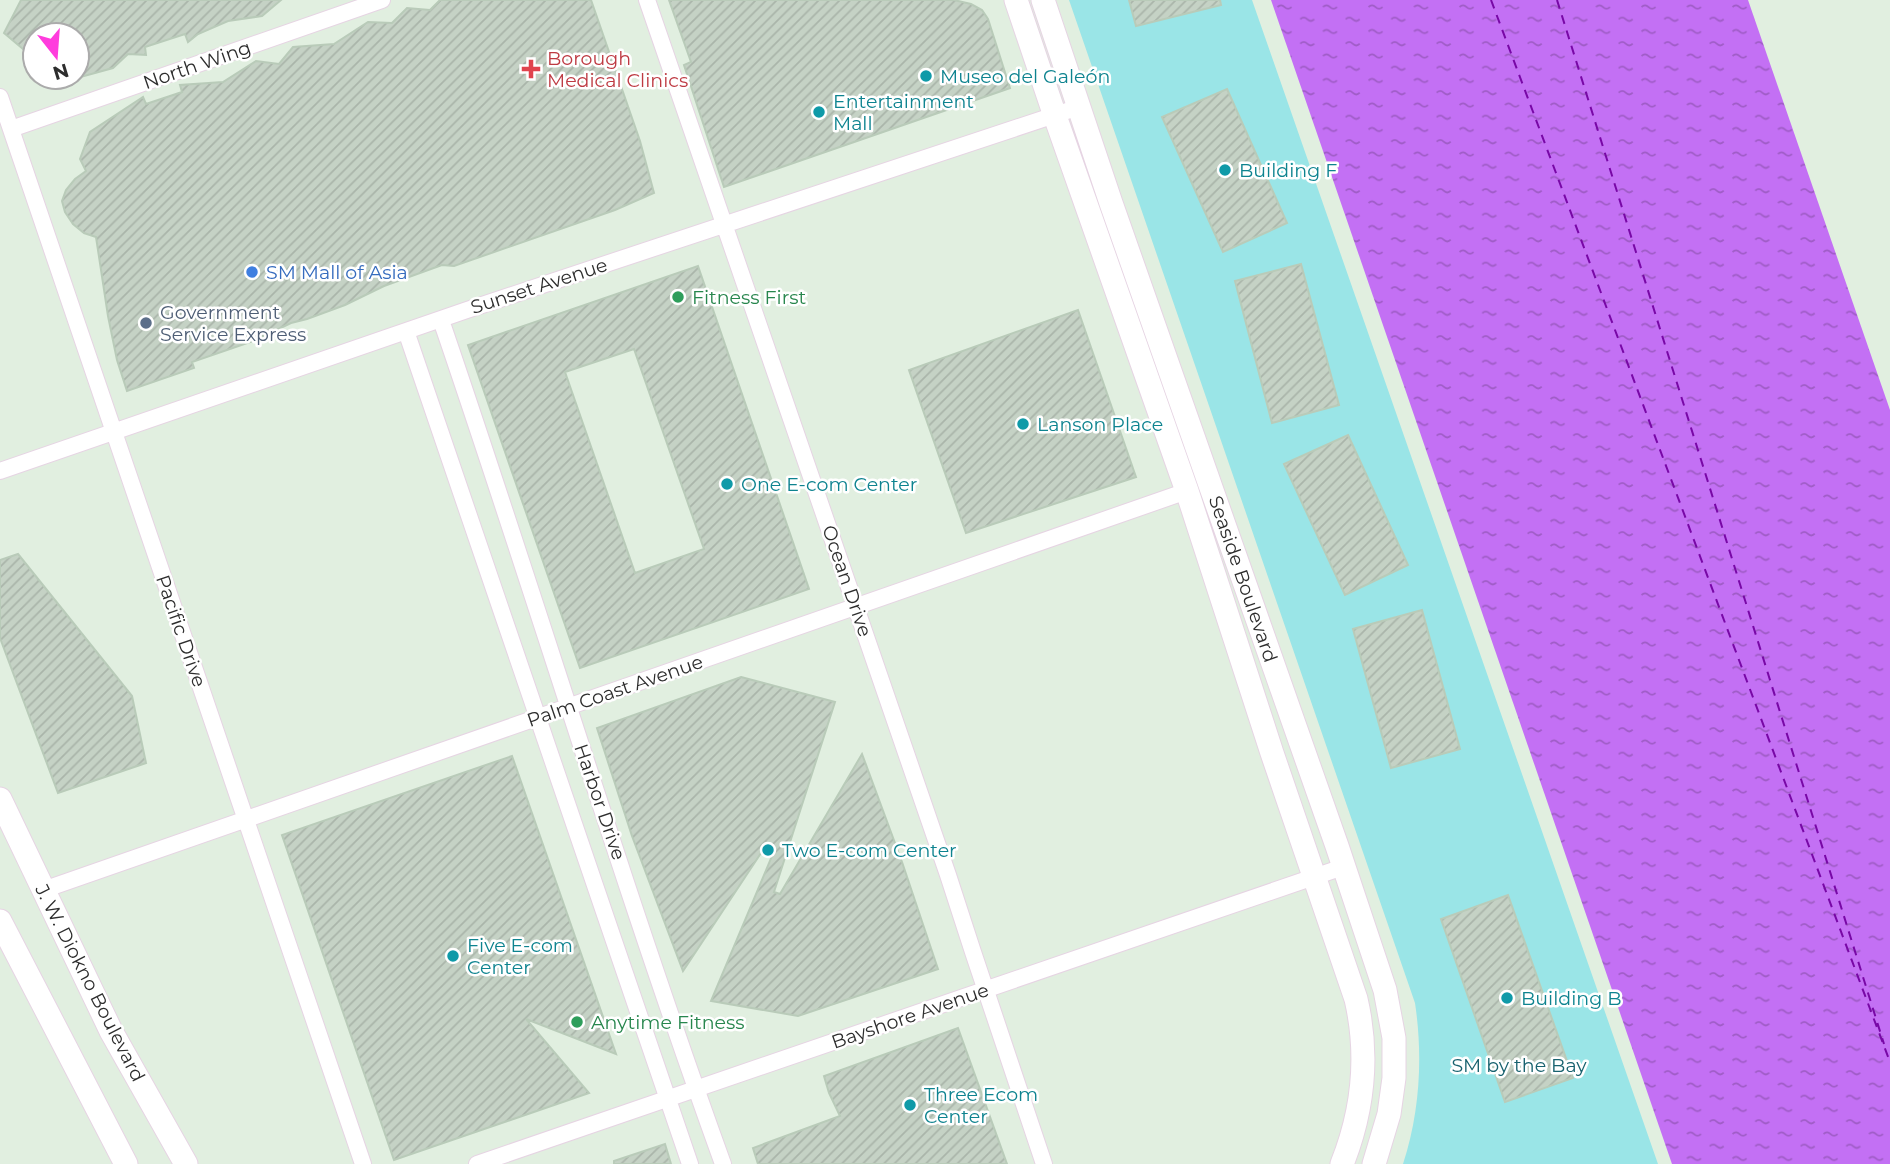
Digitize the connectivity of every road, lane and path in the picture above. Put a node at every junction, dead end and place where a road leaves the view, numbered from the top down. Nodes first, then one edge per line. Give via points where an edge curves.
1 (382, 0) edge
2 (647, 0) edge
3 (1016, 0) edge
4 (1043, 0) edge
5 (0, 97) edge
6 (1080, 107) junction
7 (1055, 116) junction
8 (11, 129) junction
9 (725, 224) junction
10 (441, 320) junction
11 (406, 331) junction
12 (113, 431) junction
13 (0, 471) edge
14 (1187, 491) junction
15 (856, 607) junction
16 (568, 707) junction
17 (538, 718) junction
18 (0, 799) edge
19 (246, 819) junction
20 (1343, 867) junction
21 (1315, 877) junction
22 (43, 890) junction
23 (0, 921) edge
24 (985, 990) junction
25 (696, 1089) junction
26 (667, 1099) junction
27 (126, 1164) edge
28 (186, 1164) edge
29 (363, 1164) edge
30 (477, 1164) edge
31 (690, 1164) edge
32 (723, 1164) edge
33 (1044, 1164) edge
34 (1342, 1164) edge
35 (1374, 1164) edge

1 - 8 street, North Wing
2 - 9 street, Ocean Drive
3 - 7 street, Seaside Boulevard
4 - 6 street, Seaside Boulevard
5 - 8 street, Pacific Drive
6 - 7 street, Sunset Avenue
6 - 20 street, Seaside Boulevard
7 - 9 street, Sunset Avenue
7 - 14 street, Seaside Boulevard
8 - 12 street, Pacific Drive
9 - 10 street, Sunset Avenue
9 - 15 street, Ocean Drive
10 - 11 street, Sunset Avenue
10 - 16 street, Harbor Drive
11 - 12 street, Sunset Avenue
11 - 17 street, Harbor Drive
12 - 13 street, Sunset Avenue
12 - 19 street, Pacific Drive
14 - 15 street, Palm Coast Avenue
14 - 21 street, Seaside Boulevard
15 - 16 street, Palm Coast Avenue
15 - 24 street, Ocean Drive
16 - 17 street, Palm Coast Avenue
16 - 25 street, Harbor Drive
17 - 19 street, Palm Coast Avenue
17 - 26 street, Harbor Drive
18 - 22 street, J. W. Diokno Boulevard
19 - 22 street, Palm Coast Avenue
19 - 29 street, Pacific Drive
20 - 21 street, Bayshore Avenue
20 - 35 street, Seaside Boulevard via 1385,990 1394,1038 1389,1114
21 - 24 street, Bayshore Avenue
21 - 34 street, Seaside Boulevard via 1351,981 1363,1033 1363,1082
22 - 28 street, J. W. Diokno Boulevard via 111,1031
23 - 27 street
24 - 25 street, Bayshore Avenue
24 - 33 street, Ocean Drive
25 - 26 street, Bayshore Avenue
25 - 32 street, Harbor Drive
26 - 30 street, Bayshore Avenue
26 - 31 street, Harbor Drive

